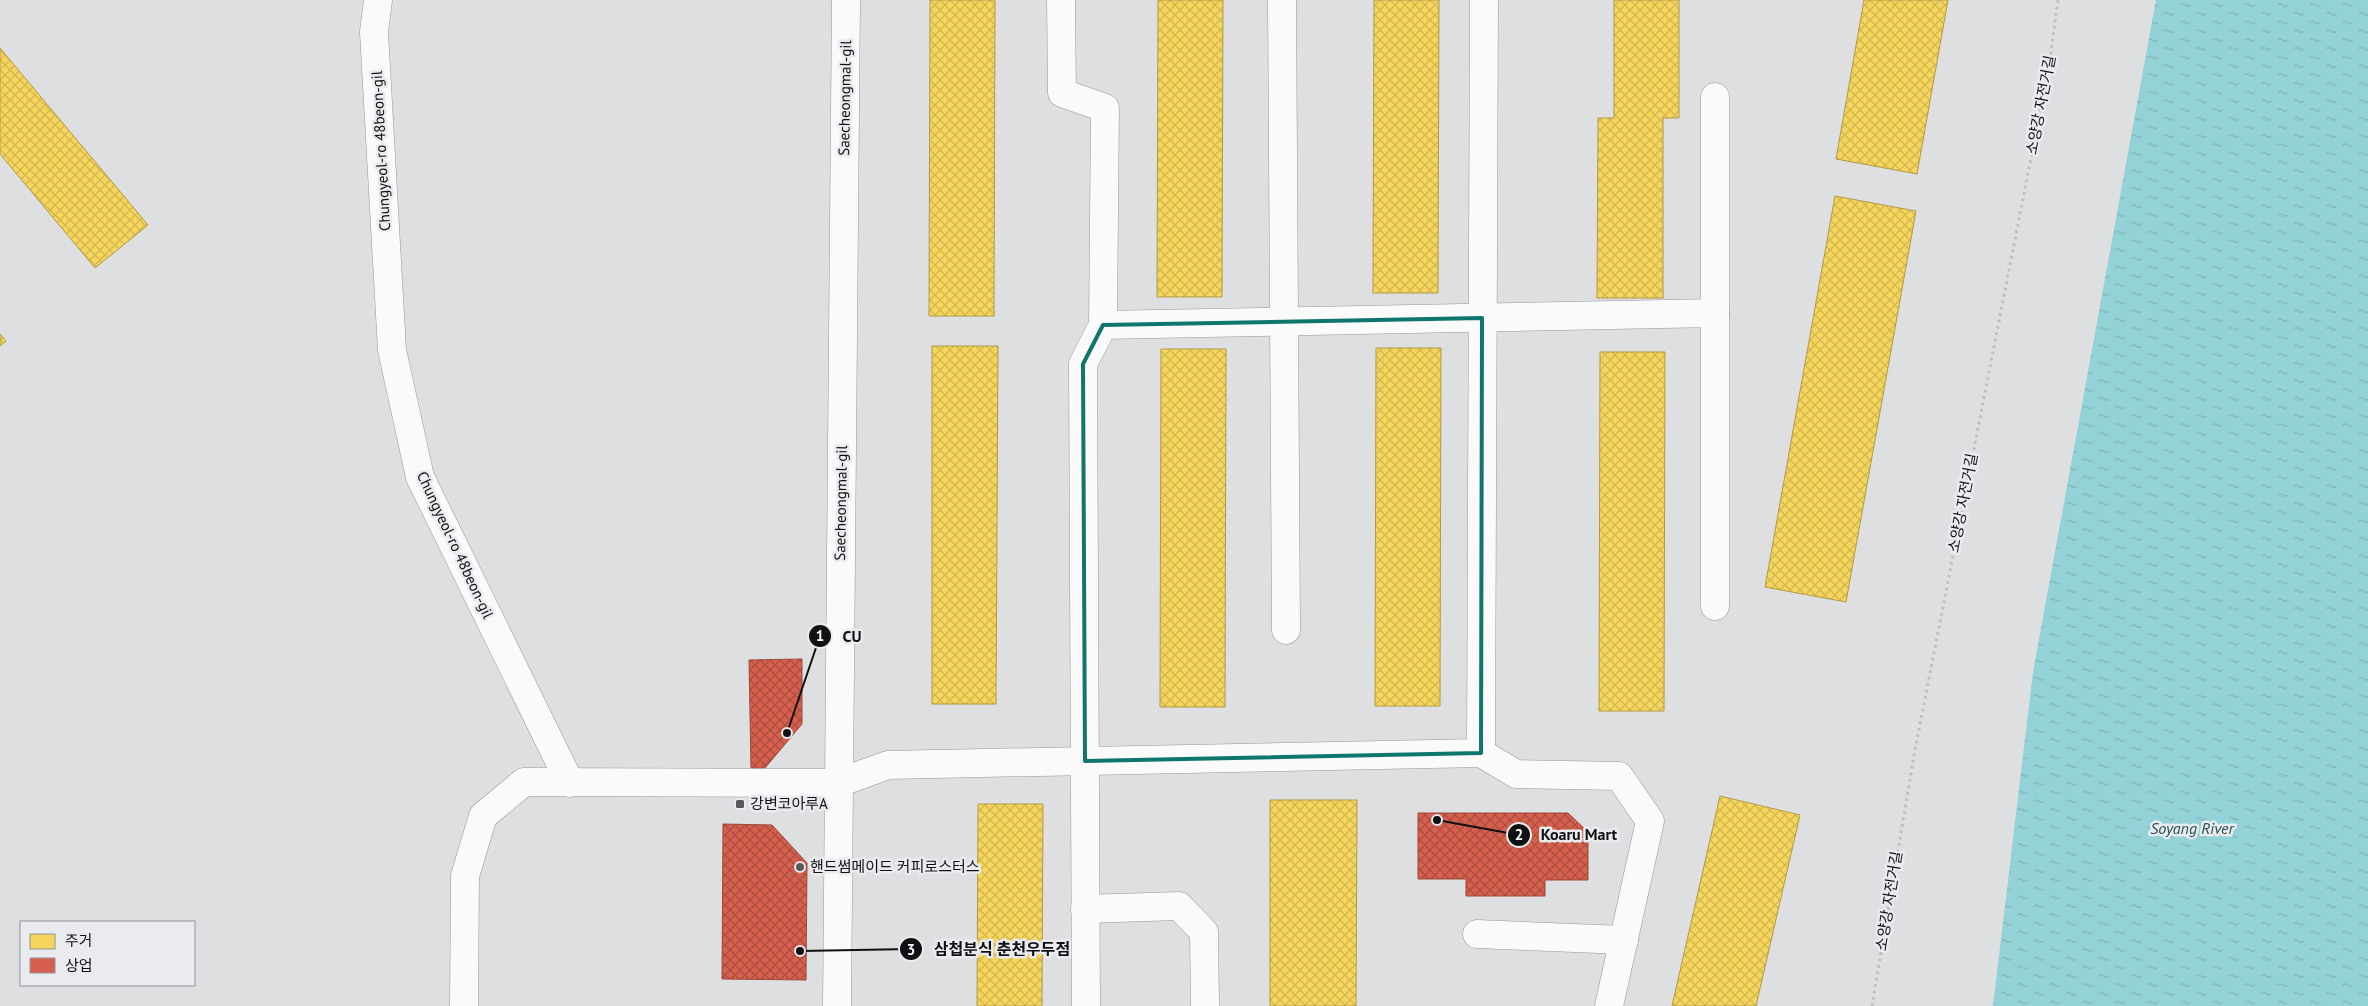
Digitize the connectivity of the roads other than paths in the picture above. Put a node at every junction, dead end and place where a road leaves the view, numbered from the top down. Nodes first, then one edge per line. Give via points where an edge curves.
1 (378, 0) edge
2 (846, 0) edge
3 (1061, 0) edge
4 (1282, 0) edge
5 (1484, 0) edge
6 (1715, 97) dead end
7 (1715, 313) junction
8 (1482, 318) junction
9 (1284, 322) junction
10 (1103, 325) junction
11 (1715, 606) dead end
12 (1286, 630) dead end
13 (1481, 752) junction
14 (1084, 761) junction
15 (570, 782) junction
16 (838, 783) junction
17 (1085, 909) junction
18 (1477, 934) dead end
19 (1624, 940) junction
20 (464, 1006) edge
21 (837, 1006) edge
22 (1086, 1006) edge
23 (1205, 1006) edge
24 (1609, 1006) edge

1 - 15 street, Chungyeol-ro 48beon-gil via 374,32 392,350 420,476
2 - 16 street, Saecheongmal-gil
3 - 10 street via 1062,93 1105,108
4 - 9 street
5 - 8 street
6 - 7 street
7 - 8 street
7 - 11 street
8 - 9 street
8 - 13 street
9 - 10 street
9 - 12 street
10 - 14 street via 1083,364
13 - 14 street
13 - 19 street via 1516,774 1619,776 1650,821
14 - 16 street via 888,765
14 - 17 street
15 - 16 street
15 - 20 street via 524,782 483,816 465,876
16 - 21 street, Saecheongmal-gil
17 - 22 street
17 - 23 street via 1179,906 1204,932
18 - 19 street
19 - 24 street

